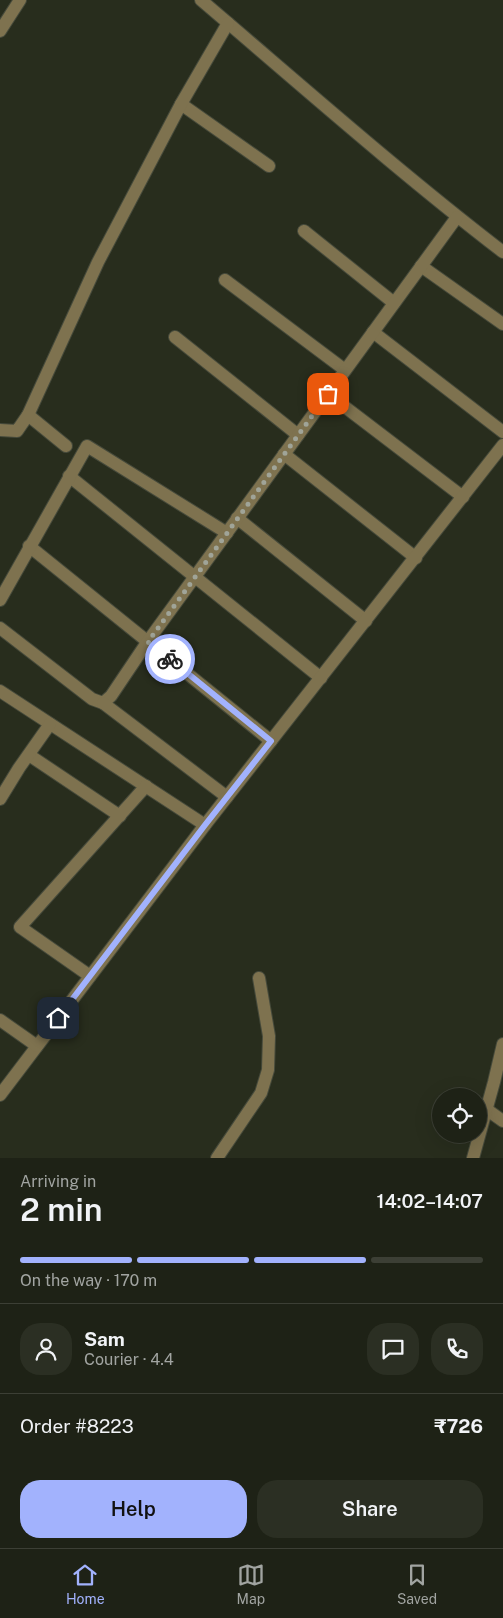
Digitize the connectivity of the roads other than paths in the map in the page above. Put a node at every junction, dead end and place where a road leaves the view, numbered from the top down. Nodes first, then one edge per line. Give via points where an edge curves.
1 (20, 0) edge
2 (201, 0) edge
3 (228, 23) junction
4 (0, 31) edge
5 (181, 104) junction
6 (269, 166) dead end
7 (457, 217) junction
8 (304, 231) dead end
9 (503, 252) edge
10 (421, 266) junction
11 (225, 280) dead end
12 (394, 303) junction
13 (503, 324) edge
14 (373, 332) junction
15 (175, 337) dead end
16 (345, 370) junction
17 (328, 394) junction
18 (28, 416) junction
19 (0, 430) edge
20 (503, 432) edge
21 (298, 435) junction
22 (503, 445) edge
23 (66, 446) dead end
24 (284, 454) junction
25 (69, 476) junction
26 (463, 497) junction
27 (237, 518) junction
28 (227, 533) junction
29 (29, 546) junction
30 (416, 558) junction
31 (194, 577) junction
32 (0, 600) edge
33 (366, 621) junction
34 (0, 628) edge
35 (148, 642) junction
36 (321, 678) junction
37 (0, 691) edge
38 (103, 703) junction
39 (50, 724) junction
40 (271, 741) junction
41 (29, 755) junction
42 (146, 786) junction
43 (227, 797) junction
44 (0, 799) edge
45 (120, 816) junction
46 (205, 825) junction
47 (90, 976) junction
48 (259, 978) dead end
49 (0, 1020) edge
50 (503, 1044) edge
51 (37, 1046) junction
52 (0, 1094) edge
53 (487, 1105) edge
54 (487, 1110) edge
55 (503, 1121) edge
56 (476, 1143) edge
57 (217, 1158) edge
58 (472, 1158) edge

1 - 4 street
2 - 3 street
3 - 5 street
3 - 7 street
5 - 6 street
5 - 18 street via 98,262
7 - 9 street
7 - 10 street
8 - 12 street
10 - 12 street
10 - 13 street
11 - 16 street
12 - 14 street
14 - 16 street
14 - 20 street
15 - 21 street
16 - 17 street
17 - 21 street
17 - 26 street
18 - 19 street via 17,431
18 - 23 street
21 - 24 street
22 - 26 street
24 - 27 street
24 - 30 street
25 - 28 street via 87,446
25 - 29 street
25 - 31 street
26 - 30 street
27 - 28 street
27 - 33 street
28 - 31 street
29 - 32 street
29 - 35 street
30 - 33 street
31 - 35 street
31 - 36 street
33 - 36 street
34 - 38 street via 92,699
35 - 38 street
35 - 40 street
36 - 40 street
37 - 39 street
38 - 43 street
39 - 41 street
39 - 42 street
40 - 43 street
41 - 44 street
41 - 45 street
42 - 45 street
42 - 46 street
43 - 46 street
45 - 47 street via 20,927
46 - 47 street
47 - 51 street
48 - 57 street via 269,1036 268,1070 261,1093
49 - 51 street
50 - 53 street
51 - 52 street
54 - 55 street
56 - 58 street

